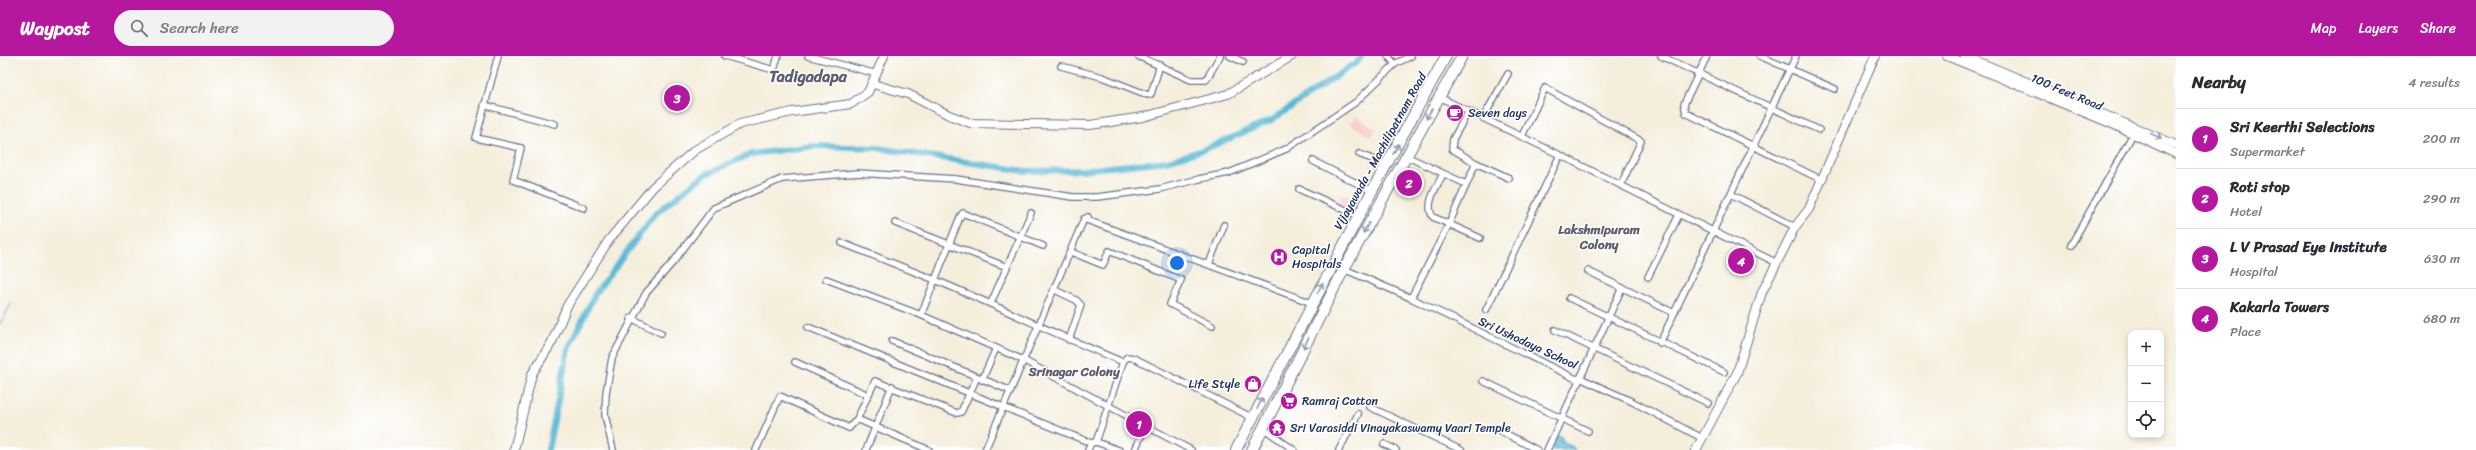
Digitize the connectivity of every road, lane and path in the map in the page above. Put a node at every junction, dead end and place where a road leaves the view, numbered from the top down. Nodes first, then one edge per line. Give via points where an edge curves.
1 (498, 56) edge
2 (725, 56) edge
3 (778, 56) edge
4 (808, 56) edge
5 (884, 56) edge
6 (1138, 56) edge
7 (1220, 56) edge
8 (1230, 56) edge
9 (1292, 56) edge
10 (1411, 56) edge
11 (1446, 56) edge
12 (1462, 56) edge
13 (1661, 56) edge
14 (1707, 56) edge
15 (1760, 56) edge
16 (1796, 56) edge
17 (1875, 56) edge
18 (1947, 56) edge
19 (1965, 56) edge
20 (1388, 57) edge
21 (1975, 58) edge
22 (1243, 62) dead end
23 (1395, 64) junction
24 (1160, 65) junction
25 (1061, 66) dead end
26 (1790, 69) junction
27 (877, 74) junction
28 (1508, 74) dead end
29 (1698, 75) junction
30 (873, 84) junction
31 (1835, 89) dead end
32 (1439, 97) junction
33 (484, 106) junction
34 (1772, 109) junction
35 (1468, 112) junction
36 (1484, 118) junction
37 (555, 124) dead end
38 (1819, 130) dead end
39 (2133, 134) junction
40 (1522, 136) junction
41 (2176, 145) edge
42 (1754, 147) junction
43 (1359, 154) dead end
44 (2176, 154) edge
45 (1560, 155) junction
46 (1406, 156) junction
47 (1313, 161) dead end
48 (1476, 163) junction
49 (1387, 165) junction
50 (1443, 174) junction
51 (1509, 178) dead end
52 (1820, 178) junction
53 (1466, 184) junction
54 (1622, 185) junction
55 (1299, 189) dead end
56 (1372, 191) junction
57 (1731, 194) junction
58 (584, 208) dead end
59 (1031, 213) dead end
60 (1679, 215) junction
61 (1359, 216) junction
62 (895, 223) dead end
63 (1449, 224) junction
64 (1224, 225) dead end
65 (1795, 227) junction
66 (1712, 231) junction
67 (1021, 236) junction
68 (1480, 238) dead end
69 (842, 243) dead end
70 (950, 243) junction
71 (1044, 246) dead end
72 (2071, 246) dead end
73 (1070, 252) junction
74 (1777, 263) junction
75 (1209, 264) junction
76 (1007, 267) junction
77 (1344, 269) junction
78 (1588, 271) dead end
79 (1648, 277) dead end
80 (826, 279) dead end
81 (935, 280) junction
82 (1622, 288) junction
83 (1055, 290) junction
84 (1411, 298) junction
85 (1570, 298) dead end
86 (991, 303) junction
87 (1312, 304) junction
88 (1486, 310) dead end
89 (1674, 313) junction
90 (921, 316) junction
91 (631, 318) junction
92 (1608, 318) junction
93 (1212, 326) dead end
94 (808, 327) dead end
95 (1040, 328) junction
96 (1555, 330) dead end
97 (661, 333) dead end
98 (1069, 340) junction
99 (892, 341) dead end
100 (1660, 343) junction
101 (1594, 347) junction
102 (996, 348) junction
103 (1023, 360) junction
104 (795, 362) dead end
105 (1123, 362) junction
106 (1724, 372) dead end
107 (980, 378) junction
108 (1580, 378) junction
109 (1483, 381) dead end
110 (892, 386) junction
111 (1011, 391) junction
112 (970, 393) junction
113 (868, 394) junction
114 (1708, 403) dead end
115 (1110, 405) junction
116 (1004, 406) junction
117 (1370, 406) dead end
118 (1358, 414) dead end
119 (1253, 418) junction
120 (1562, 418) junction
121 (857, 420) junction
122 (1146, 424) junction
123 (875, 427) junction
124 (1263, 428) junction
125 (1497, 429) dead end
126 (1588, 430) dead end
127 (1702, 438) junction
128 (1093, 442) junction
129 (1384, 444) dead end
130 (987, 449) edge
131 (514, 450) edge
132 (613, 450) edge
133 (756, 450) edge
134 (866, 450) edge
135 (930, 450) edge
136 (1088, 450) edge
137 (1119, 450) edge
138 (1135, 450) edge
139 (1191, 450) edge
140 (1236, 450) edge
141 (1252, 450) edge
142 (1294, 450) edge
143 (1339, 450) edge
144 (1396, 450) edge
145 (1461, 450) edge
146 (1537, 450) edge
147 (1547, 450) edge
148 (1696, 450) edge

1 - 33 street
2 - 3 street via 774,70
4 - 27 street
5 - 27 street
6 - 24 street
7 - 24 street via 1206,80 1191,80
8 - 22 street
9 - 30 street via 1228,94 1143,117 1090,125 970,123 949,116 908,94
10 - 23 street
49 -> 11 highway, Vijayawada - Machilipatnam Road
12 - 32 highway, Vijayawada - Machilipatnam Road
13 - 29 street
14 - 29 street
15 - 26 street
16 - 26 street
17 - 52 street via 1858,99
18 - 39 street, 100 Feet Road
19 - 21 street, 100 Feet Road
20 - 23 street
21 -> 41 street, 100 Feet Road
23 - 91 street via 1356,102 1286,149 1230,173 1160,189 1079,197 927,176 858,173 782,179 714,208 674,261 655,281
24 - 25 street via 1152,94 1148,95 1102,77
26 - 31 street
26 - 34 street
27 - 30 street
28 - 36 street
29 - 34 street
29 - 42 street via 1684,104 1684,111
30 - 131 street via 868,92 851,104 792,112 740,124 694,150 653,187 609,240 567,306 552,342 532,374
32 - 35 street
32 -> 46 highway, Vijayawada - Machilipatnam Road
33 - 37 street
33 - 58 street via 476,138 521,148 513,180
34 - 38 street
34 - 42 street
35 - 36 street
35 - 48 street via 1453,139 1452,148
36 - 40 street
39 - 44 street, 100 Feet Road
39 - 72 street
40 - 45 street
40 - 54 street via 1545,88 1641,141
42 - 52 street
42 - 57 street
43 - 49 street
45 - 54 street
45 - 88 street
46 - 50 street
46 -> 77 highway, Vijayawada - Machilipatnam Road
47 - 56 street
48 - 51 street
48 - 53 street
49 - 56 highway, Vijayawada - Machilipatnam Road
50 - 53 street
50 - 63 street via 1429,209 1433,217
52 - 65 street via 1809,209
53 - 63 street
54 - 60 street
55 - 61 street
56 - 61 highway, Vijayawada - Machilipatnam Road
57 - 65 street
57 - 66 street
59 - 67 street
60 - 66 street
60 - 79 street
87 -> 61 highway, Vijayawada - Machilipatnam Road
62 - 70 street
63 - 68 street
63 - 84 street
64 - 75 street
65 - 74 street
66 - 74 street
66 - 89 street
67 - 70 street via 965,213 960,217
67 - 71 street
67 - 76 street
69 - 81 street
70 - 76 street
70 - 81 street
73 - 75 street via 1086,218
73 - 83 street
73 - 93 street via 1103,265 1109,251 1181,280 1170,304
74 - 127 street via 1762,292 1737,373
75 - 87 street
76 - 86 street
77 - 84 street, Sri Ushodaya School
77 -> 124 highway, Vijayawada - Machilipatnam Road
78 - 82 street
80 - 90 street
81 - 86 street
81 - 90 street
82 - 89 street
82 - 92 street
83 - 95 street
83 - 98 street via 1081,305
84 - 108 street, Sri Ushodaya School via 1569,376
85 - 92 street
86 - 95 street
119 -> 87 highway, Vijayawada - Machilipatnam Road
89 - 100 street
90 - 102 street
91 - 97 street
91 - 132 street via 612,358 606,393 605,414
92 - 100 street
92 - 101 street
94 - 112 street
95 - 98 street
95 - 103 street
96 - 101 street
98 - 105 street
99 - 107 street
100 - 106 street
101 - 108 street
101 - 114 street
102 - 103 street
102 - 107 street
103 - 111 street
103 - 115 street
104 - 113 street
105 - 115 street
105 - 119 street via 1127,357 1134,358
107 - 111 street
107 - 112 street
108 - 120 street
108 - 127 street, Sri Ushodaya School
109 - 120 street
110 - 112 street via 957,413 961,412
110 - 113 street via 876,381
110 - 123 street
111 - 116 street
112 - 116 street
113 - 121 street
115 - 122 street
115 - 128 street
116 - 128 street via 1075,438
116 - 130 street
117 - 145 street
118 - 143 street
119 - 140 highway, Vijayawada - Machilipatnam Road
120 - 126 street
120 - 147 street
121 - 123 street
121 - 133 street via 851,427 846,428 780,396
122 - 138 street
122 - 139 street
123 - 134 street
123 - 135 street
124 - 141 highway, Vijayawada - Machilipatnam Road
124 - 142 street
125 - 146 street
127 - 148 street
128 - 136 street
128 - 137 street
129 - 144 street

